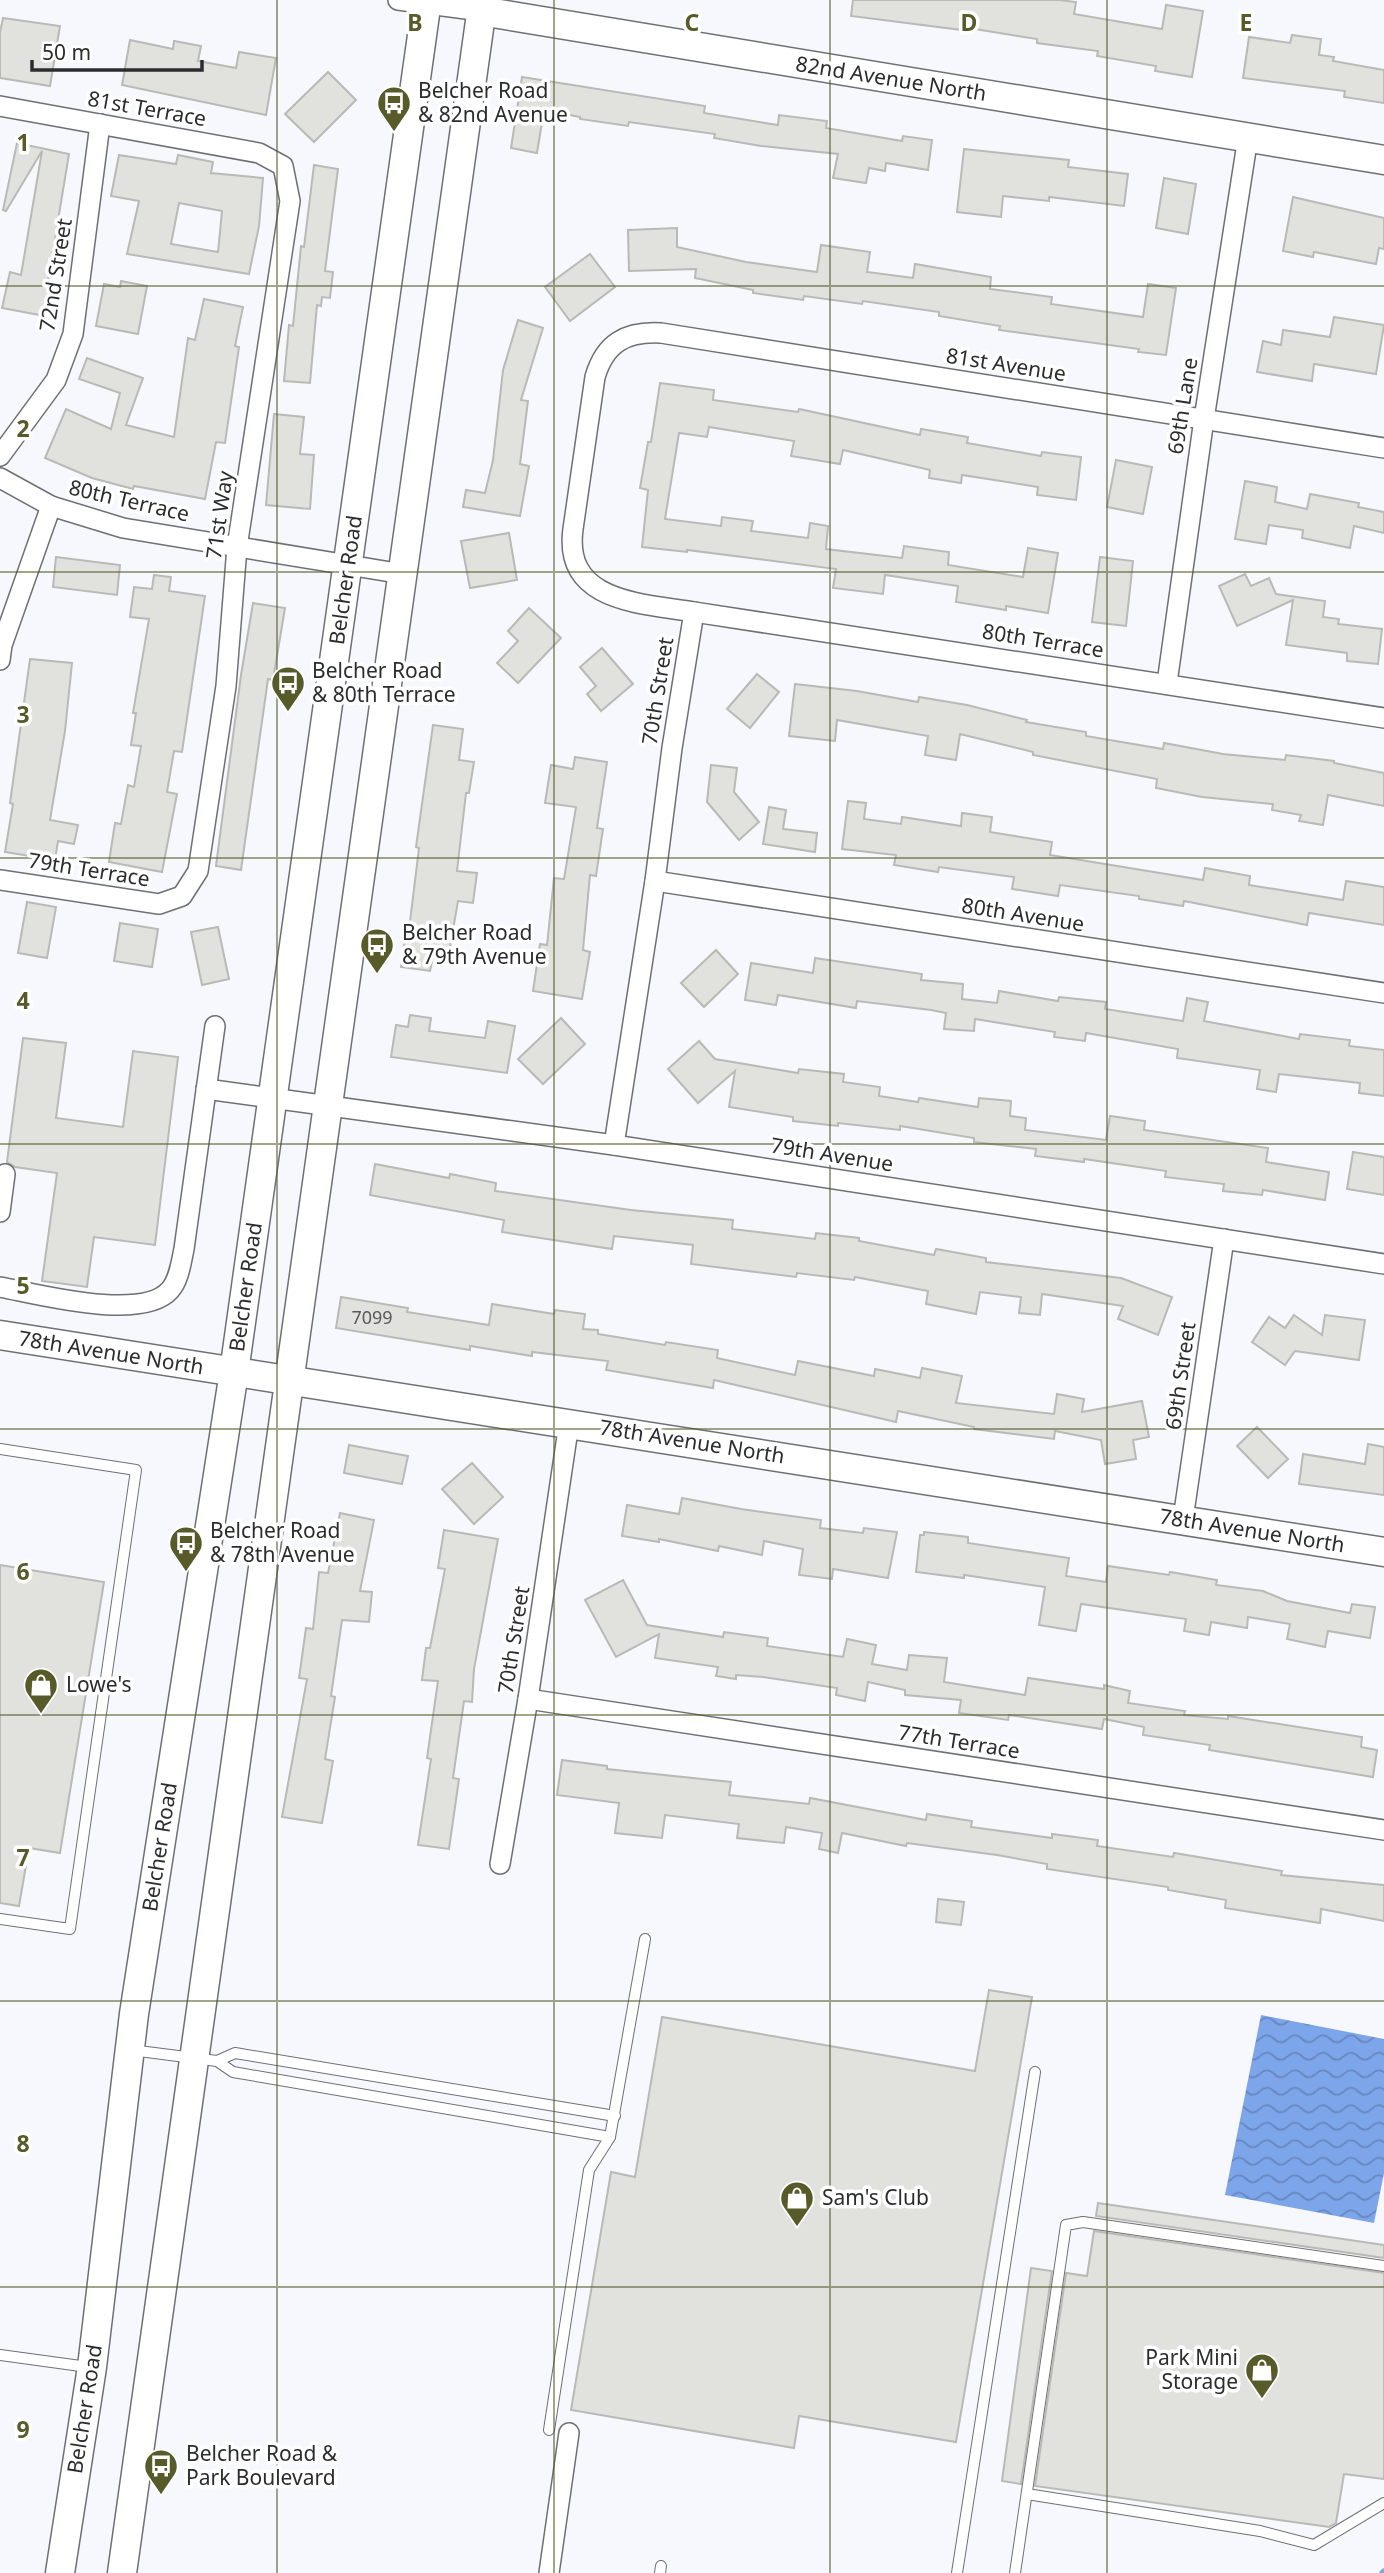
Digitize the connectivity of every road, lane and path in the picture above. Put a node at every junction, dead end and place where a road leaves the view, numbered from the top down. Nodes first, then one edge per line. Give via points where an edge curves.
1 (398, 0) edge
2 (427, 2) edge
3 (482, 6) edge
4 (0, 106) edge
5 (100, 124) junction
6 (1248, 137) junction
7 (1384, 160) edge
8 (283, 166) joint
9 (622, 339) joint
10 (1204, 419) junction
11 (1384, 448) edge
12 (0, 456) edge
13 (0, 478) edge
14 (51, 506) junction
15 (237, 547) junction
16 (348, 566) junction
17 (403, 574) junction
18 (694, 612) junction
19 (1, 650) edge
20 (1167, 683) junction
21 (1384, 718) edge
22 (198, 871) joint
23 (0, 880) edge
24 (655, 881) junction
25 (1384, 993) edge
26 (215, 1026) dead end
27 (206, 1089) junction
28 (272, 1100) junction
29 (328, 1107) junction
30 (614, 1144) junction
31 (5, 1174) dead end
32 (0, 1212) edge
33 (1224, 1239) junction
34 (1384, 1264) edge
35 (0, 1287) edge
36 (0, 1335) edge
37 (234, 1372) junction
38 (288, 1381) junction
39 (569, 1423) junction
40 (0, 1449) edge
41 (1182, 1519) junction
42 (1384, 1552) edge
43 (528, 1699) junction
44 (1384, 1830) edge
45 (500, 1864) dead end
46 (0, 1919) edge
47 (645, 1939) dead end
48 (130, 2050) junction
49 (206, 2060) junction
50 (1035, 2071) dead end
51 (615, 2116) junction
52 (610, 2137) junction
53 (1384, 2266) edge
54 (0, 2355) edge
55 (92, 2367) junction
56 (559, 2431) joint
57 (1027, 2494) junction
58 (1384, 2503) edge
59 (60, 2573) edge
60 (122, 2573) edge
61 (549, 2573) edge
62 (957, 2573) edge
63 (1015, 2573) edge

1 - 2 street, 82nd Avenue North
2 - 3 street, 82nd Avenue North
2 - 16 main road, Belcher Road
3 - 6 main road, 82nd Avenue North
3 - 17 main road
4 - 5 street, 81st Terrace
5 - 8 street, 81st Terrace via 258,152
5 - 12 street, 72nd Street via 73,334 56,380
6 - 7 main road, 82nd Avenue North
6 - 10 street, 69th Lane
8 - 15 street, 71st Way via 290,201
9 - 10 street, 81st Avenue via 661,333
9 - 18 street, 70th Street via 604,355 595,377 572,551 583,575 601,593
10 - 11 street, 81st Avenue
10 - 20 street, 69th Lane
13 - 14 street
14 - 15 street, 80th Terrace via 123,528
14 - 19 street
15 - 16 street, 80th Terrace
15 - 22 street, 71st Way via 226,687
16 - 17 street, 80th Terrace
16 - 28 main road, Belcher Road
17 - 29 main road
18 - 20 street, 80th Terrace
18 - 24 street, 70th Street
20 - 21 street, 80th Terrace
22 - 23 street, 79th Terrace via 182,896 159,904
24 - 25 street, 80th Avenue
24 - 30 street, 70th Street
26 - 27 street
27 - 28 street, 79th Avenue
27 - 35 street via 184,1249 176,1283 167,1293 122,1307
28 - 29 street, 79th Avenue
28 - 37 main road, Belcher Road
29 - 30 street, 79th Avenue
29 - 38 main road
30 - 33 street, 79th Avenue
31 - 32 street
33 - 34 street, 79th Avenue
33 - 41 street, 69th Street
36 - 37 main road, 78th Avenue North
37 - 38 main road, 78th Avenue North
37 - 48 main road, Belcher Road
38 - 39 main road, 78th Avenue North
38 - 49 main road
39 - 41 main road, 78th Avenue North
39 - 43 street, 70th Street
40 - 46 lane via 135,1469 70,1929
41 - 42 main road, 78th Avenue North
43 - 44 street, 77th Terrace
43 - 45 street, 70th Street
47 - 51 lane
48 - 49 lane
48 - 55 main road, Belcher Road
49 - 51 lane via 235,2053
49 - 52 lane via 233,2072
49 - 60 main road
50 - 62 lane
51 - 52 lane
52 - 56 lane via 589,2170
53 - 57 lane via 1083,2222 1066,2225
54 - 55 lane
55 - 59 main road, Belcher Road
56 - 61 street
57 - 58 lane via 1260,2531 1314,2545
57 - 63 lane

